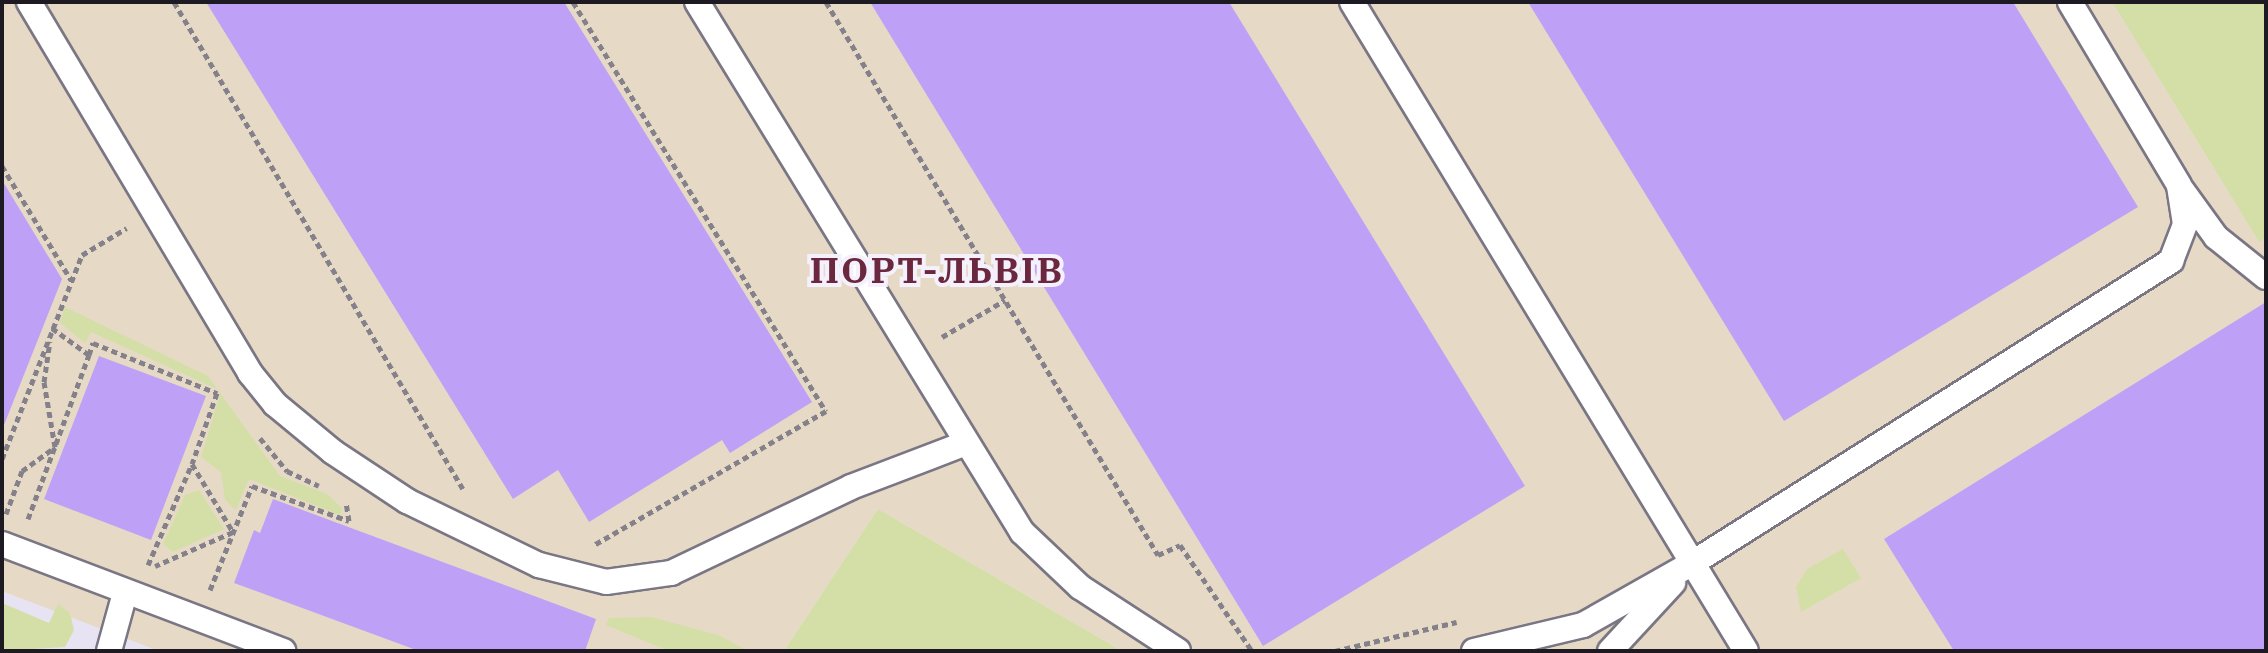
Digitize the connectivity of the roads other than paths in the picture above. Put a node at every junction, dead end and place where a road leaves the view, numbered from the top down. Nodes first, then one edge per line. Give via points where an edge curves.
1 (29, 2) edge
2 (697, 2) edge
3 (1352, 2) edge
4 (2070, 2) edge
5 (2179, 185) junction
6 (2266, 277) edge
7 (966, 443) junction
8 (2, 544) edge
9 (1691, 564) junction
10 (125, 593) junction
11 (106, 644) edge
12 (283, 651) edge
13 (1178, 651) edge
14 (1474, 651) edge
15 (1610, 651) edge
16 (1746, 651) edge

1 - 7 lane via 250,373 275,404 333,452 407,501 539,565 606,582 671,573 851,487
2 - 7 lane
3 - 9 lane
4 - 5 lane
5 - 6 lane via 2216,237
5 - 9 lane via 2185,224 2171,261
7 - 13 lane via 1022,532 1049,561
8 - 10 lane
9 - 14 lane via 1583,625
9 - 15 lane
9 - 16 lane
10 - 11 lane
10 - 12 lane

